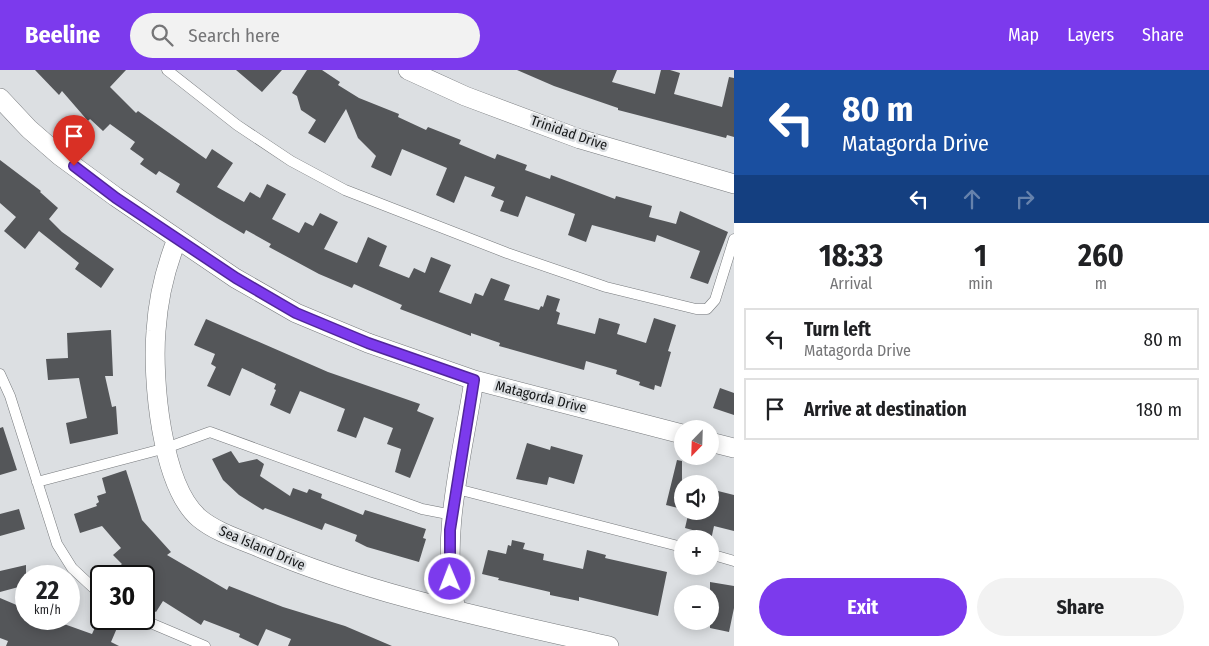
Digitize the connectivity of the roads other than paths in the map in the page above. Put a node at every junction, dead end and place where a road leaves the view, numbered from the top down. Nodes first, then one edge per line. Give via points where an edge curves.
1 (167, 70) edge
2 (408, 70) edge
3 (0, 98) edge
4 (734, 184) edge
5 (177, 239) junction
6 (734, 240) edge
7 (0, 374) edge
8 (474, 380) junction
9 (674, 432) edge
10 (719, 444) edge
11 (166, 448) junction
12 (734, 448) edge
13 (37, 482) junction
14 (457, 489) junction
15 (452, 515) junction
16 (674, 545) edge
17 (719, 557) edge
18 (734, 561) edge
19 (90, 585) edge
20 (456, 610) junction
21 (155, 625) edge
22 (205, 646) edge
23 (609, 646) edge

1 - 6 lane via 237,125 345,190 506,253 606,287 706,309 715,300
2 - 4 street, Trinidad Drive via 465,96 580,139
3 - 5 street, Matagorda Drive via 60,156
5 - 8 street, Matagorda Drive via 296,313 368,343
5 - 11 street, Sea Island Drive via 164,274 156,332 158,386
7 - 13 lane
8 - 9 street, Matagorda Drive
8 - 14 street
10 - 12 street
11 - 13 lane
11 - 15 lane via 210,432 422,509
11 - 20 street, Sea Island Drive via 170,469 187,503 212,527 292,562
13 - 19 lane via 57,544 72,568
14 - 15 street
14 - 16 lane
15 - 20 street via 450,579
17 - 18 lane
20 - 23 street, Sea Island Drive
21 - 22 lane

